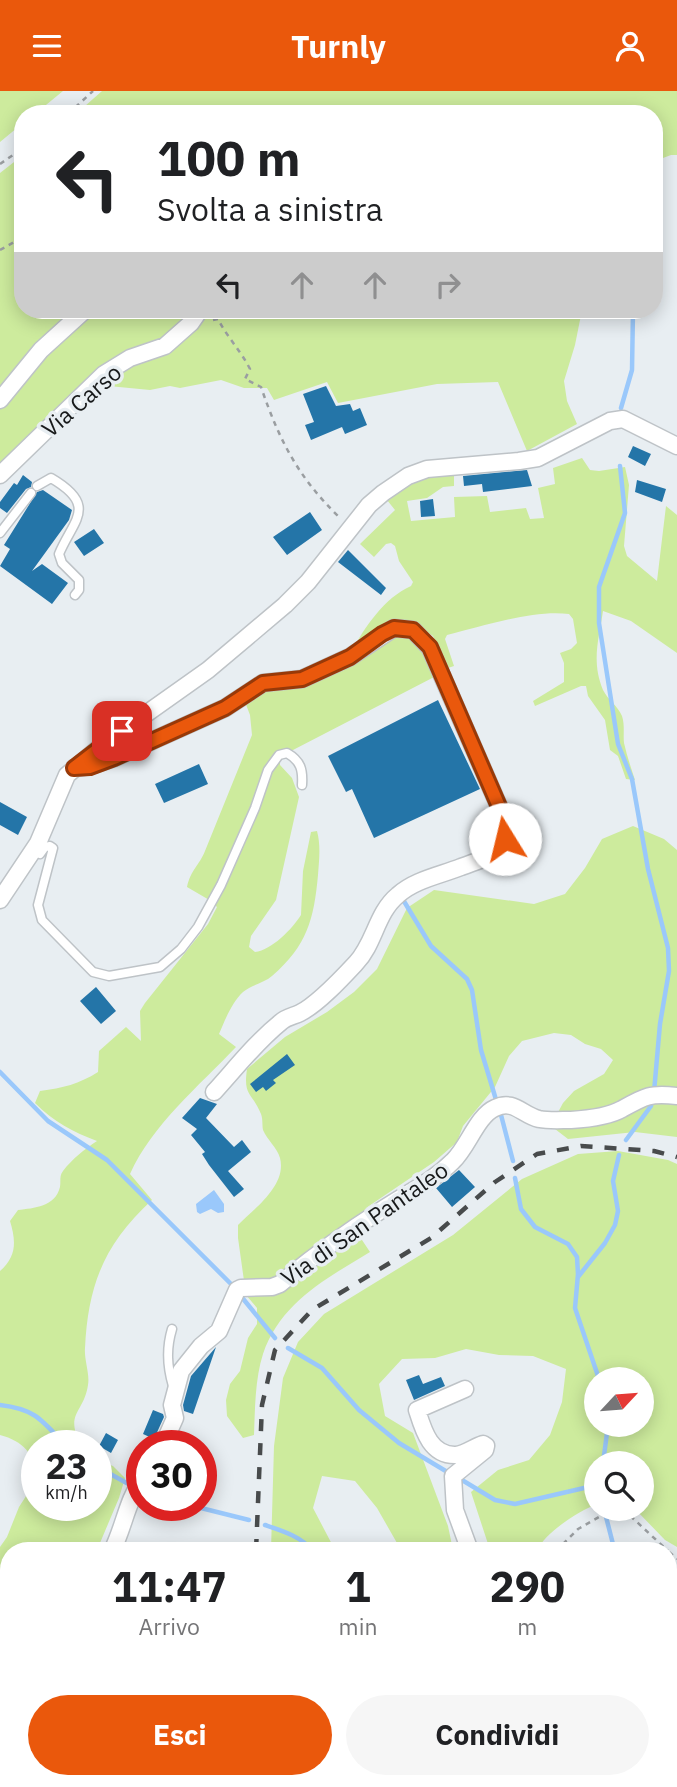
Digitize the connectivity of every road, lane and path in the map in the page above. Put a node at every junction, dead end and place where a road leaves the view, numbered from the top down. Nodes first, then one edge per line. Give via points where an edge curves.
1 (93, 91) edge
2 (78, 105) edge
3 (75, 319) edge
4 (192, 319) edge
5 (218, 319) edge
6 (0, 400) edge
7 (677, 446) edge
8 (0, 475) edge
9 (351, 528) junction
10 (0, 533) edge
11 (75, 595) dead end
12 (74, 768) junction
13 (302, 785) dead end
14 (1, 898) edge
15 (214, 1092) dead end
16 (677, 1096) edge
17 (172, 1329) dead end
18 (465, 1389) dead end
19 (175, 1393) junction
20 (170, 1430) edge
21 (126, 1514) edge
22 (592, 1521) edge
23 (636, 1521) edge
24 (117, 1542) edge
25 (467, 1542) edge
26 (565, 1542) edge
27 (658, 1542) edge

1 - 2 path
3 - 6 street via 41,350
4 - 8 street, Via Carso via 165,347 130,358 104,374
5 - 9 path via 250,369 245,379 261,387 293,462
7 - 9 street via 623,419 610,421 538,458 427,469 408,476 369,505
9 - 12 street via 308,582 268,620
10 - 11 lane via 34,489 55,480 79,506 80,516 59,554 79,580
12 - 14 street via 63,781 38,843
12 - 15 street via 114,758 225,708 263,683 302,679 350,657 382,634 402,628 413,630 430,647 504,818 505,839 493,855 398,894 384,908 358,961 312,1005 282,1021
13 - 14 lane via 303,770 295,757 279,755 212,904 181,949 160,967 109,976 93,972 42,920 38,905 53,854 50,846 10,895
16 - 19 street, Via di San Pantaleo via 647,1095 614,1112 580,1119 535,1118 510,1105 493,1108 453,1161 419,1189 384,1208 279,1284 237,1290 219,1331 181,1371
17 - 19 lane via 167,1359
18 - 25 street via 417,1410 425,1434 439,1451 458,1455 483,1444 486,1447 453,1476 456,1510
19 - 20 street, Via di San Pantaleo via 175,1418
21 - 24 street
22 - 26 path
23 - 27 path

